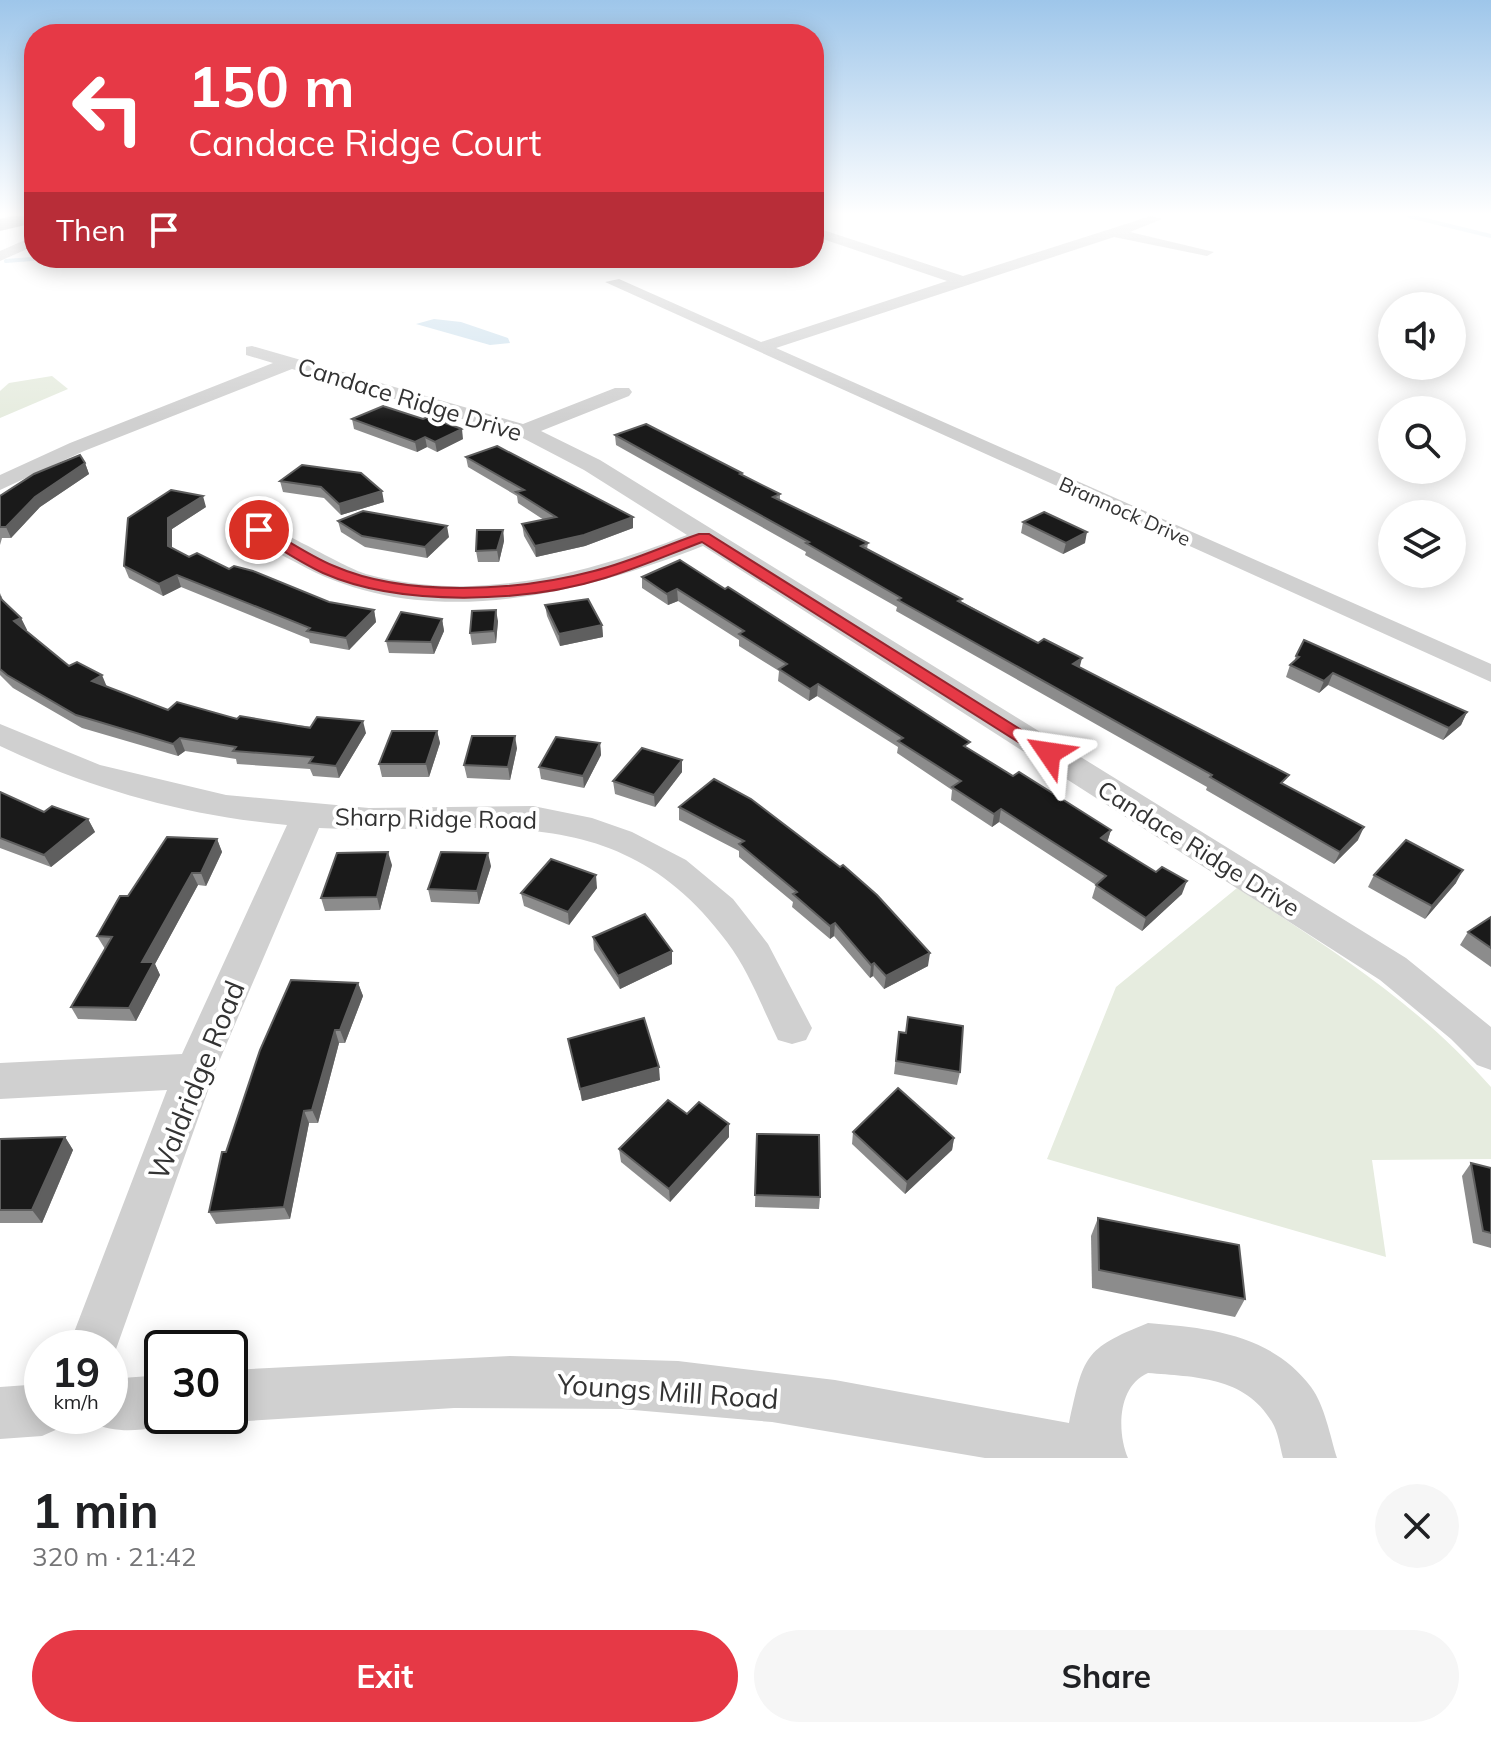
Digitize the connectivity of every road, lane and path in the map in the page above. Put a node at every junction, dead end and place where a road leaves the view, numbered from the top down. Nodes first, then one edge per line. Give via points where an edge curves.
1 (618, 284) edge
2 (958, 284) edge
3 (759, 348) junction
4 (252, 351) dead end
5 (290, 363) junction
6 (622, 392) dead end
7 (524, 431) junction
8 (0, 483) edge
9 (259, 530) dead end
10 (704, 537) junction
11 (1491, 674) edge
12 (0, 734) edge
13 (308, 815) junction
14 (792, 1028) dead end
15 (1491, 1053) edge
16 (195, 1071) junction
17 (0, 1081) edge
18 (100, 1330) edge
19 (248, 1395) edge
20 (24, 1411) edge
21 (0, 1413) edge
22 (1095, 1456) edge
23 (1310, 1458) edge

1 - 3 street, Brannock Drive
2 - 3 street
3 - 11 street, Brannock Drive
4 - 5 street, Candace Ridge Drive
5 - 7 street, Candace Ridge Drive
5 - 8 street via 66,451
6 - 7 street
7 - 10 street, Candace Ridge Drive via 592,465
9 - 10 street via 356,579 468,592 536,588 599,575
10 - 15 street, Candace Ridge Drive via 1393,969
12 - 13 street, Sharp Ridge Road via 103,780 244,812
13 - 14 street, Sharp Ridge Road via 530,817 588,828 651,853 697,888 740,932
13 - 16 street, Waldridge Road
16 - 17 street
16 - 18 street, Waldridge Road
19 - 22 street, Youngs Mill Road via 561,1382 677,1387 833,1405
20 - 21 street
22 - 23 street via 1104,1380 1121,1359 1148,1348 1217,1354 1262,1374 1294,1407

